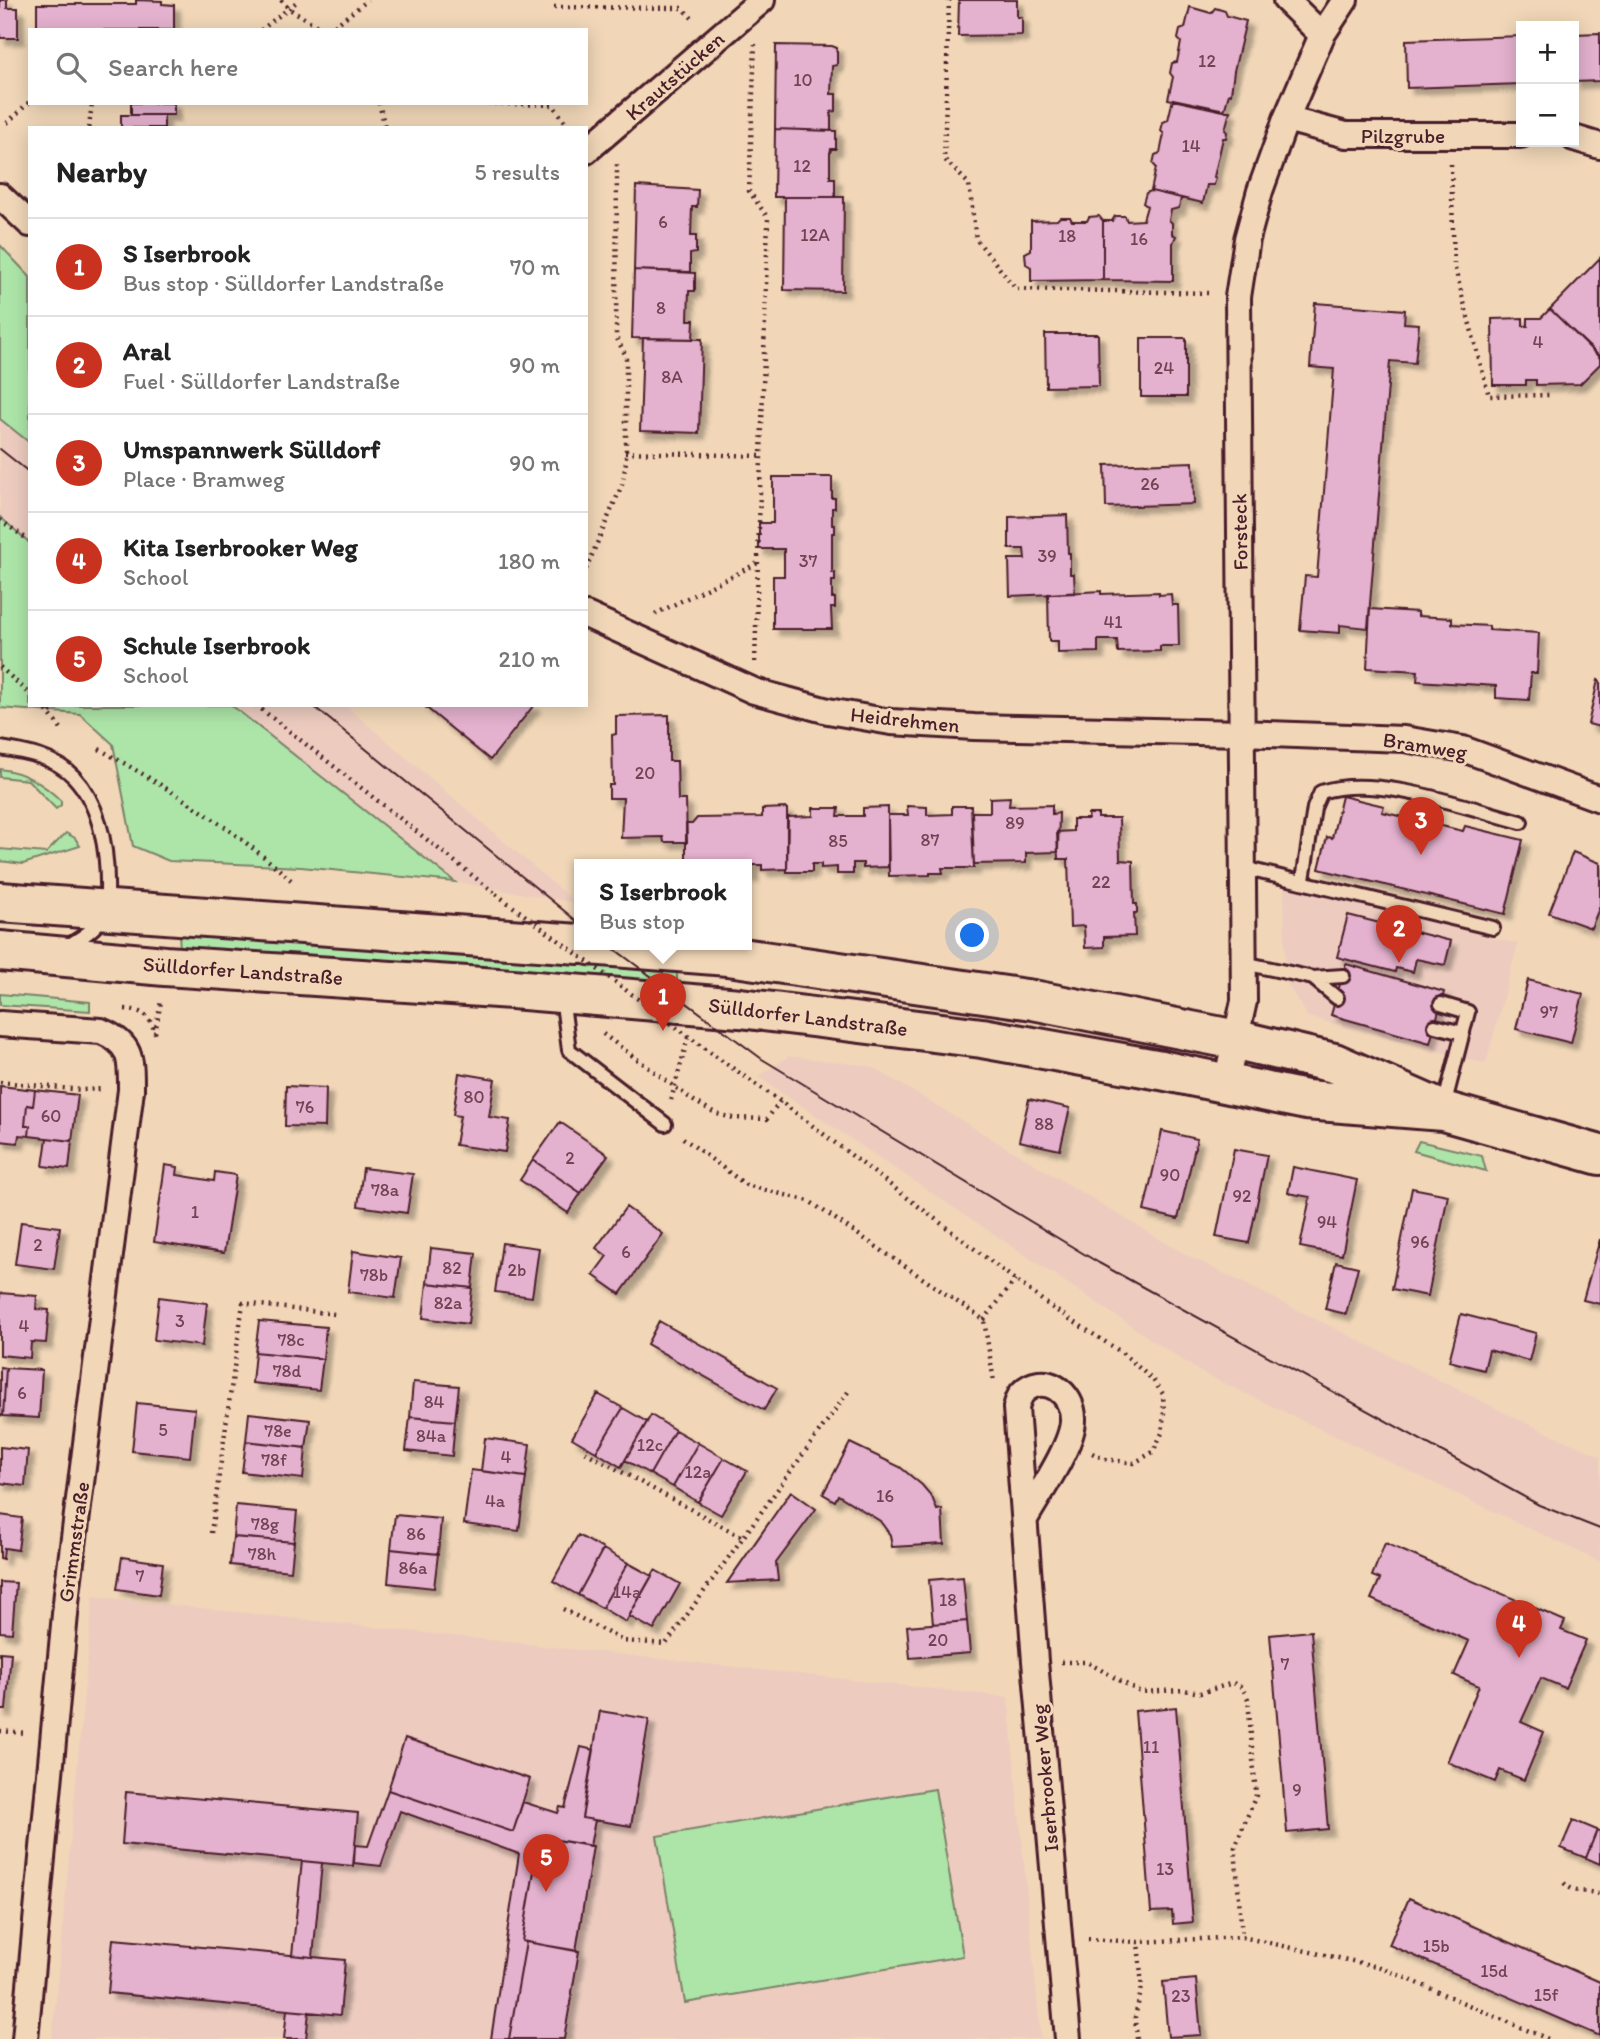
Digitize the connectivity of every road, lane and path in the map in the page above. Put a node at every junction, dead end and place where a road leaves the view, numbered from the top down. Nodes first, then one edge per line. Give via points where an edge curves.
1 (282, 0) edge
2 (299, 0) edge
3 (368, 0) edge
4 (762, 0) edge
5 (949, 0) edge
6 (1286, 0) edge
7 (1345, 0) edge
8 (554, 7) dead end
9 (288, 8) junction
10 (739, 20) junction
11 (263, 28) edge
12 (323, 28) edge
13 (330, 28) edge
14 (1322, 35) junction
15 (716, 42) junction
16 (28, 103) edge
17 (92, 105) edge
18 (379, 105) edge
19 (553, 105) edge
20 (1286, 119) junction
21 (7, 123) dead end
22 (89, 126) edge
23 (385, 126) edge
24 (569, 126) edge
25 (1516, 135) edge
26 (1450, 136) junction
27 (1579, 140) edge
28 (594, 145) edge
29 (1600, 146) edge
30 (0, 196) edge
31 (28, 222) edge
32 (1238, 297) junction
33 (1552, 395) dead end
34 (625, 452) junction
35 (761, 456) junction
36 (0, 520) edge
37 (28, 540) edge
38 (758, 563) junction
39 (588, 564) edge
40 (588, 616) edge
41 (620, 632) junction
42 (0, 667) edge
43 (754, 691) junction
44 (28, 692) edge
45 (45, 707) edge
46 (59, 707) edge
47 (259, 707) edge
48 (50, 712) junction
49 (64, 732) dead end
50 (1242, 733) junction
51 (0, 748) edge
52 (99, 749) dead end
53 (1600, 799) edge
54 (1521, 822) dead end
55 (1243, 868) junction
56 (291, 880) dead end
57 (1303, 880) junction
58 (0, 902) edge
59 (106, 911) junction
60 (1493, 928) dead end
61 (574, 944) edge
62 (652, 950) edge
63 (0, 951) edge
64 (47, 955) junction
65 (1244, 962) junction
66 (1343, 976) dead end
67 (1313, 978) junction
68 (562, 992) junction
69 (1337, 998) dead end
70 (1441, 1004) dead end
71 (160, 1010) dead end
72 (0, 1024) edge
73 (593, 1026) dead end
74 (1435, 1026) dead end
75 (689, 1033) dead end
76 (1463, 1033) junction
77 (155, 1034) dead end
78 (1237, 1040) junction
79 (0, 1082) edge
80 (1226, 1083) junction
81 (675, 1087) junction
82 (112, 1088) dead end
83 (780, 1101) junction
84 (1443, 1111) junction
85 (664, 1124) junction
86 (1600, 1155) edge
87 (1016, 1279) junction
88 (335, 1314) dead end
89 (984, 1320) junction
90 (993, 1388) dead end
91 (848, 1392) dead end
92 (1070, 1441) junction
93 (585, 1452) dead end
94 (1026, 1517) junction
95 (211, 1533) dead end
96 (742, 1537) junction
97 (563, 1609) dead end
98 (1035, 1661) junction
99 (0, 1731) edge
100 (36, 1734) dead end
101 (1564, 1883) dead end
102 (1600, 1895) edge
103 (1059, 1937) junction
104 (1242, 1937) junction
105 (1138, 1942) junction
106 (25, 2039) edge
107 (1068, 2039) edge
108 (1137, 2039) edge
109 (1548, 2039) edge

1 - 9 path
2 - 9 path
3 - 13 path
4 - 10 street, Krautstücken
5 - 32 path via 944,159 970,184 976,239 1016,289 1212,292
6 - 14 street
7 - 14 street, Forsteck
8 - 15 path via 682,8
9 - 11 path
9 - 12 path
10 - 15 street, Krautstücken
10 - 35 path via 755,40 750,191 768,218
14 - 20 street, Forsteck
15 - 28 street, Krautstücken
16 - 21 path
17 - 22 path
18 - 23 path
19 - 24 path
20 - 26 street, Pilzgrube via 1346,135
20 - 32 street, Forsteck via 1250,227
25 - 26 street, Pilzgrube
26 - 33 path via 1454,265 1489,396
27 - 29 street
28 - 34 path via 617,159 616,337 626,356
30 - 31 street
32 - 50 street, Forsteck
34 - 35 path
34 - 39 path via 622,485
35 - 38 path
36 - 37 path
38 - 41 path
38 - 43 path
40 - 41 street, Heidrehmen
41 - 43 street, Heidrehmen
42 - 44 path
43 - 50 street, Heidrehmen via 891,722
45 - 48 path
46 - 48 path
47 - 83 path, bridge via 496,894
48 - 49 path
50 - 53 street, Bramweg via 1404,739 1464,749
50 - 55 street, Forsteck
51 - 59 lane via 52,761 73,776 90,799 108,870
52 - 56 path via 169,789 256,849
54 - 57 lane via 1422,796 1369,786 1338,786 1321,792 1314,808
55 - 57 lane
55 - 65 street, Forsteck
57 - 60 lane
58 - 59 main road
59 - 61 main road
59 - 64 lane via 79,940
62 - 78 main road, Sülldorfer Landstraße via 727,956 994,994
63 - 64 main road, Sülldorfer Landstraße
64 - 68 main road, Sülldorfer Landstraße
65 - 67 lane
65 - 78 street, Forsteck via 1244,1002
66 - 67 lane
67 - 69 lane
68 - 80 main road, Sülldorfer Landstraße via 982,1038
68 - 85 lane via 569,1050
70 - 76 lane via 1468,1012
71 - 77 path
72 - 106 street, Grimmstraße via 101,1031 126,1047 131,1064 67,1593
73 - 81 path
74 - 76 lane
75 - 81 path
76 - 84 lane
78 - 80 street, Forsteck
78 - 84 main road, Sülldorfer Landstraße via 1334,1063
79 - 82 path via 82,1090
80 - 84 main road, Sülldorfer Landstraße via 1306,1100
81 - 83 path via 717,1114 733,1118 768,1119
81 - 85 path
83 - 87 path
84 - 86 main road, Sülldorfer Landstraße
85 - 89 path via 746,1185 808,1201
87 - 89 path
87 - 92 path via 1121,1352 1163,1394 1162,1433 1153,1452 1134,1463 1104,1459
88 - 95 path via 243,1303
89 - 90 path
91 - 96 path
92 - 94 street, Iserbrooker Weg
92 - 94 street, Iserbrooker Weg via 1072,1405 1065,1393 1051,1385 1035,1385 1021,1394 1016,1408
93 - 96 path
94 - 98 street, Iserbrooker Weg
96 - 97 path via 666,1644 623,1641
98 - 103 street, Iserbrooker Weg
98 - 104 path via 1087,1662 1140,1692 1200,1693 1233,1683 1242,1686 1248,1699 1256,1795 1236,1847
99 - 100 path
101 - 102 path via 1578,1892
103 - 105 path
103 - 107 street, Iserbrooker Weg
104 - 105 path
104 - 109 path via 1380,1967
105 - 108 path via 1142,1987 1135,2017

